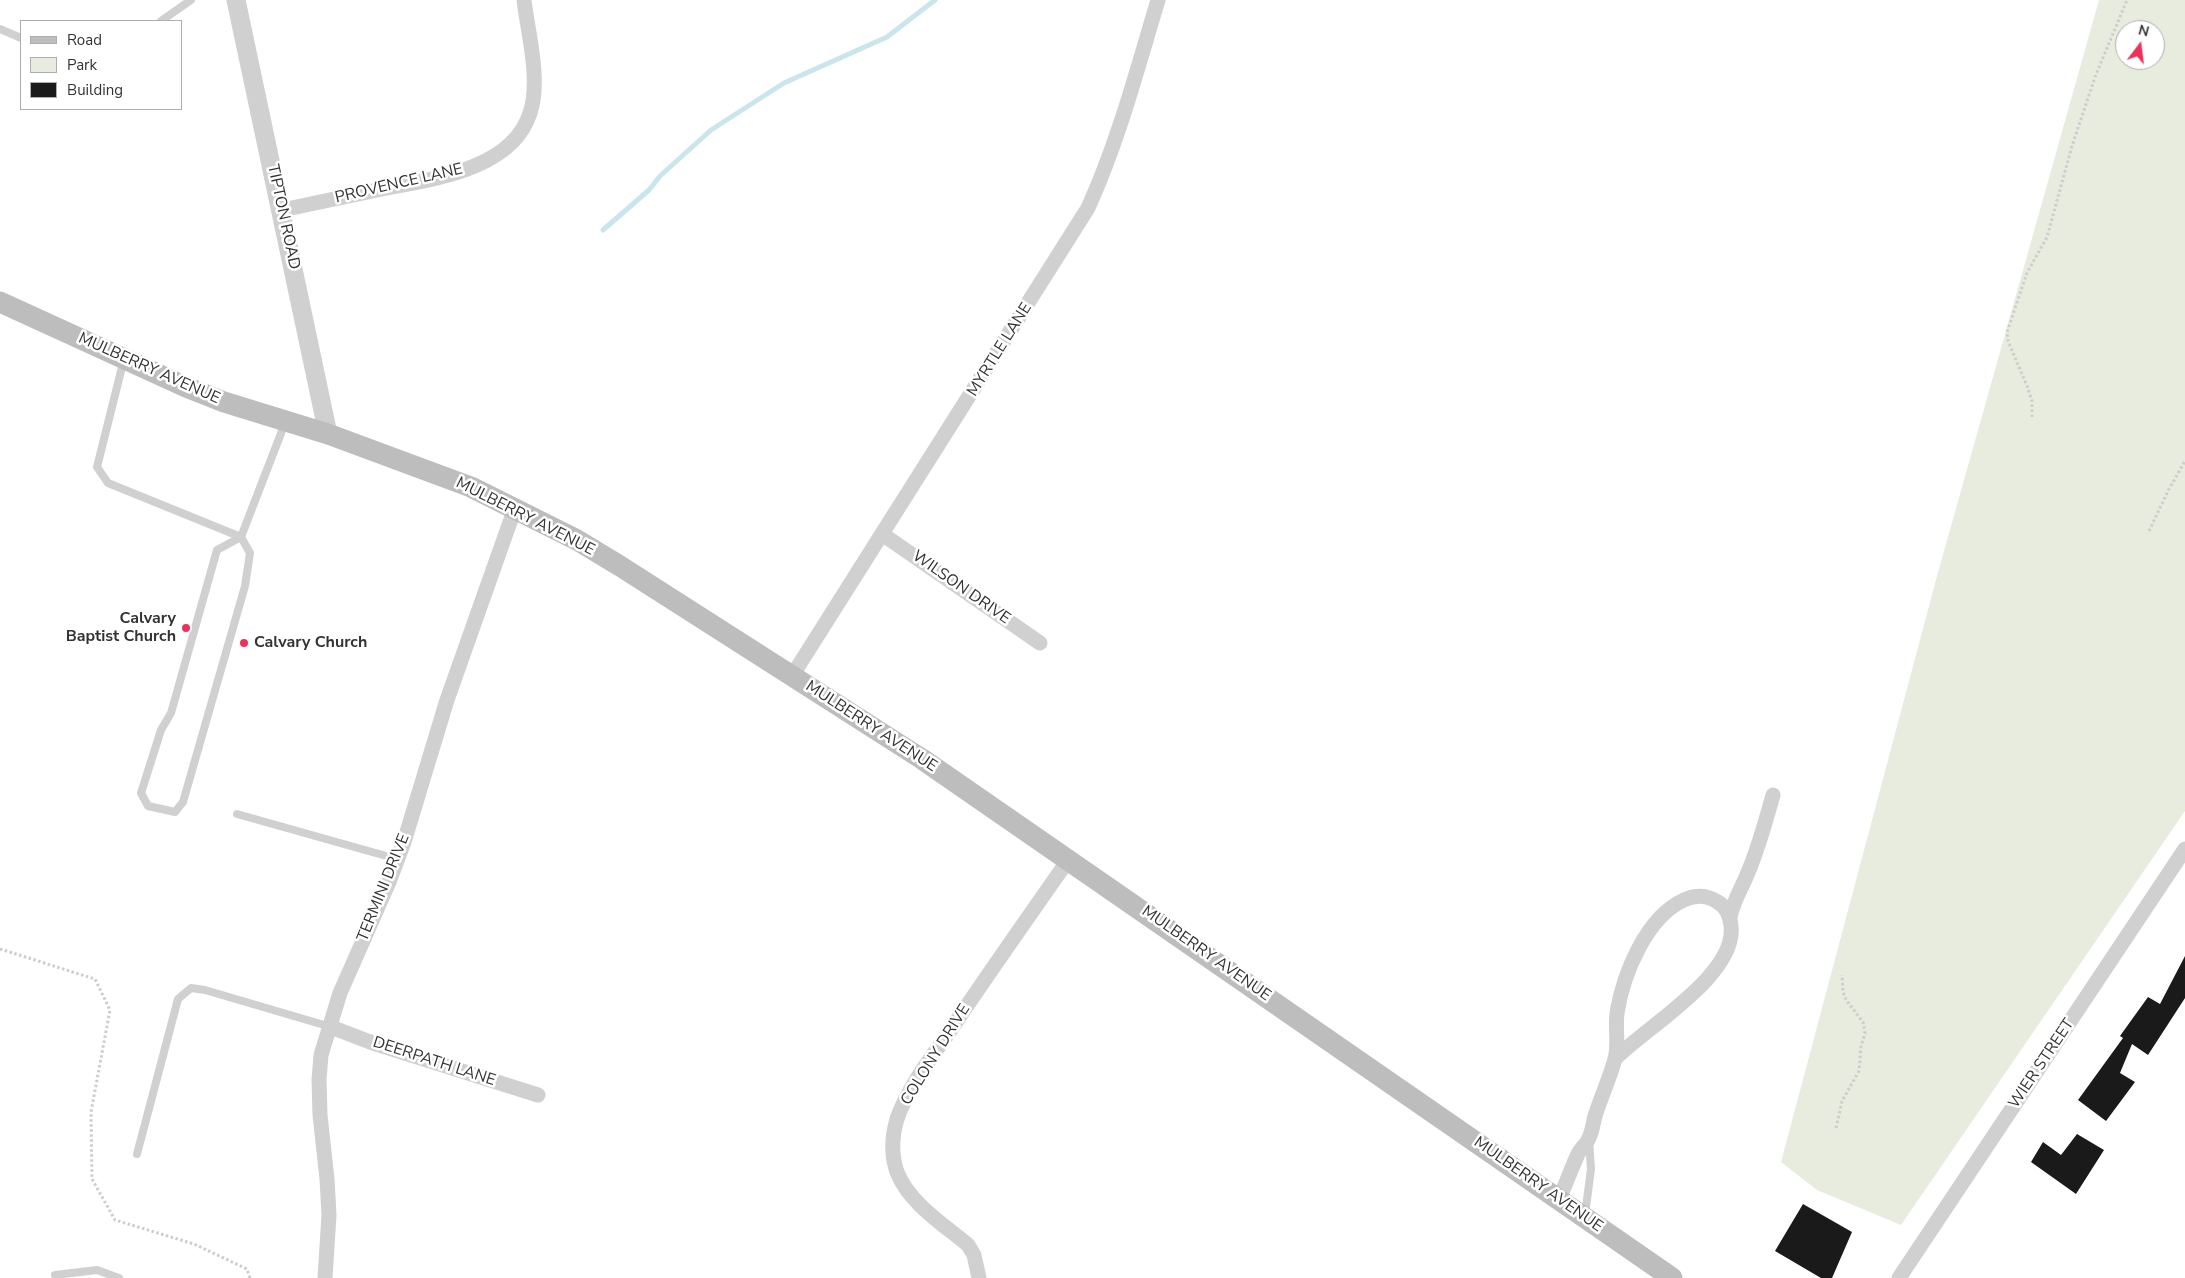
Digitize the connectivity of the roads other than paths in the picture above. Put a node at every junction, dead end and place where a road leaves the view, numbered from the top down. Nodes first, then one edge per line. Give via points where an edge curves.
1 (190, 0) edge
2 (236, 0) edge
3 (524, 0) edge
4 (1158, 0) edge
5 (162, 20) edge
6 (2, 30) edge
7 (20, 38) edge
8 (0, 39) edge
9 (282, 210) junction
10 (0, 302) edge
11 (124, 358) junction
12 (285, 421) junction
13 (328, 434) junction
14 (515, 508) junction
15 (882, 534) junction
16 (241, 537) junction
17 (1040, 642) dead end
18 (792, 676) junction
19 (1773, 795) dead end
20 (237, 814) dead end
21 (2185, 849) edge
22 (398, 859) junction
23 (1069, 859) junction
24 (1730, 917) junction
25 (331, 1027) junction
26 (1615, 1058) junction
27 (538, 1095) dead end
28 (1589, 1139) junction
29 (137, 1154) dead end
30 (1559, 1199) junction
31 (1584, 1217) junction
32 (55, 1275) dead end
33 (119, 1278) edge
34 (325, 1278) edge
35 (979, 1278) edge
36 (1672, 1278) edge
37 (1899, 1278) edge

1 - 5 lane
2 - 9 street, TIPTON ROAD
3 - 9 street, PROVENCE LANE via 534,97 527,120 508,146 476,165 449,175
4 - 15 street, MYRTLE LANE via 1123,116 1088,208
6 - 7 lane
6 - 8 lane
9 - 13 street, TIPTON ROAD
10 - 11 main road, MULBERRY AVENUE
11 - 12 main road, MULBERRY AVENUE via 224,402
11 - 16 lane via 96,467 108,483
12 - 13 main road, MULBERRY AVENUE
12 - 16 lane
13 - 14 main road, MULBERRY AVENUE via 471,487
14 - 18 main road, MULBERRY AVENUE via 620,566
14 - 22 street, TERMINI DRIVE via 447,700
15 - 17 street, WILSON DRIVE
15 - 18 street, MYRTLE LANE
16 - 16 lane via 217,550 171,713 161,730 141,793 148,806 175,812 183,802 245,586 250,553
18 - 23 main road, MULBERRY AVENUE
19 - 24 street via 1754,858
20 - 22 lane
21 - 37 street, WIER STREET
22 - 25 street, TERMINI DRIVE via 340,993
23 - 30 main road, MULBERRY AVENUE
23 - 35 street, COLONY DRIVE via 927,1065 898,1119 893,1138 897,1172 904,1186 968,1245 974,1255
24 - 26 street via 1732,932 1728,947 1712,974
24 - 26 street via 1715,900 1693,896 1678,902 1644,938 1622,987
25 - 27 street, DEERPATH LANE
25 - 29 lane via 192,988 178,999
25 - 34 street, TERMINI DRIVE via 321,1055 319,1080 329,1215
26 - 28 street
28 - 30 street via 1579,1151
28 - 31 lane via 1591,1169
30 - 31 main road, MULBERRY AVENUE
31 - 36 main road, MULBERRY AVENUE
32 - 33 lane via 97,1270

